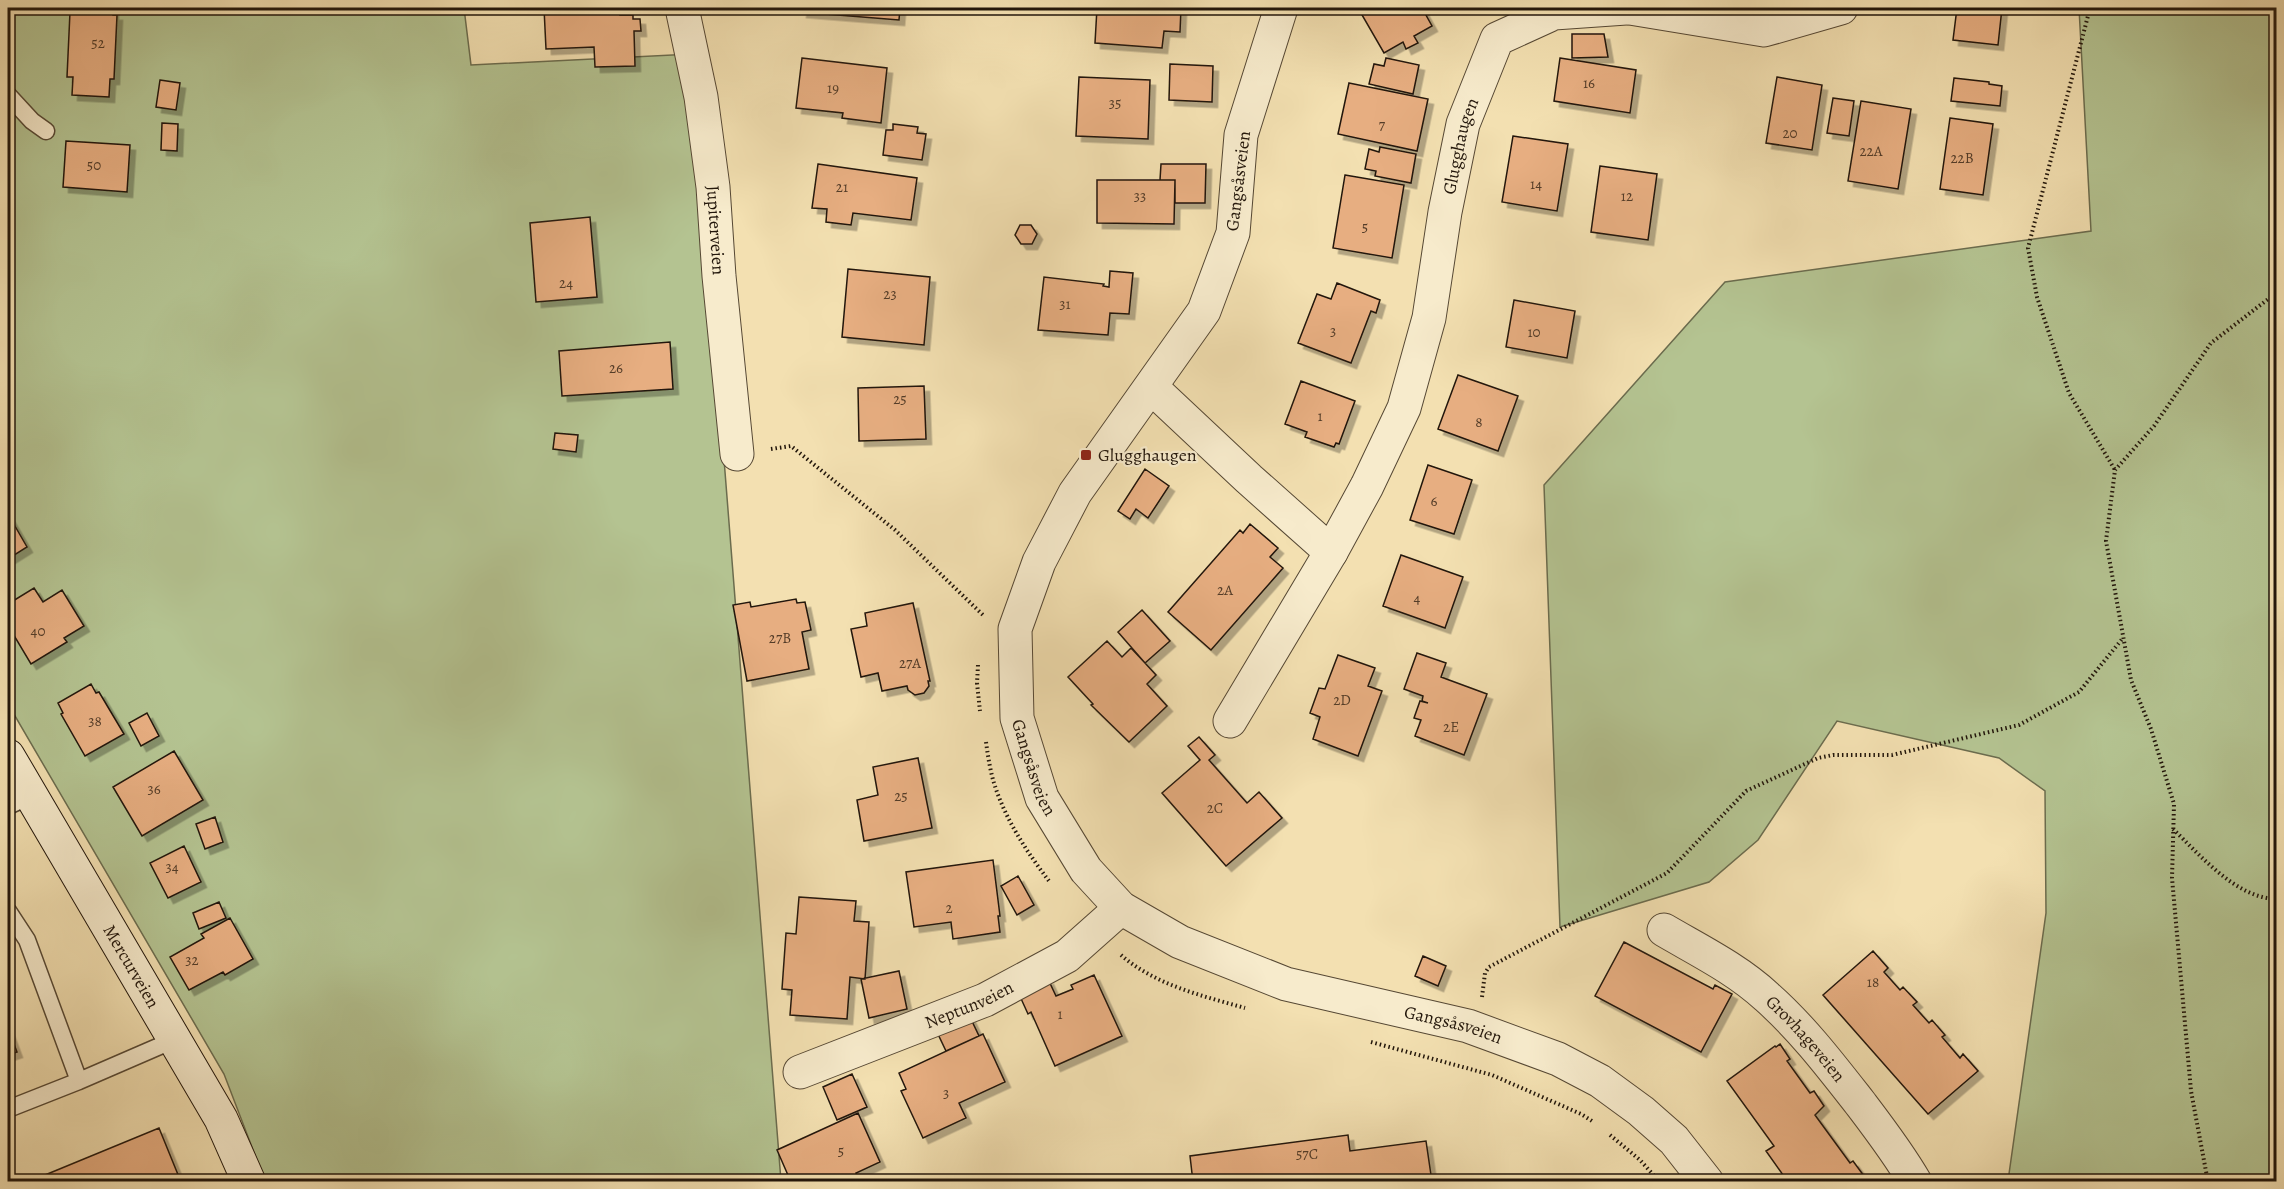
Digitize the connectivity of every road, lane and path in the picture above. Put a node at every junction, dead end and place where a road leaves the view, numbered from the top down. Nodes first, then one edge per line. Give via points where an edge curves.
1 (682, 8) edge
2 (1281, 8) edge
3 (1628, 8) edge
4 (1841, 8) edge
5 (2090, 8) edge
6 (8, 94) edge
7 (46, 131) dead end
8 (2277, 293) edge
9 (1151, 387) junction
10 (737, 454) joint
11 (2115, 470) junction
12 (1331, 552) junction
13 (2123, 638) junction
14 (1016, 654) junction
15 (1230, 721) dead end
16 (8, 756) edge
17 (19, 801) edge
18 (2173, 829) junction
19 (2277, 899) edge
20 (1121, 908) junction
21 (8, 911) edge
22 (1664, 930) dead end
23 (1468, 1026) junction
24 (176, 1040) junction
25 (800, 1072) dead end
26 (79, 1082) junction
27 (1523, 1088) dead end
28 (8, 1109) edge
29 (1596, 1125) dead end
30 (1604, 1130) dead end
31 (249, 1182) edge
32 (1659, 1182) edge
33 (1707, 1182) edge
34 (1915, 1182) edge
35 (2208, 1182) edge

1 - 10 street, Jupiterveien via 701,97 713,187
2 - 9 street, Gangsåsveien via 1241,135 1233,234 1204,311
3 - 4 street, Glugghaugen via 1764,30
3 - 12 street, Glugghaugen via 1554,13 1497,39 1464,124 1445,212 1429,318 1404,408
5 - 11 path via 2028,248 2037,297 2069,393
6 - 7 lane
8 - 11 path via 2211,343 2154,426
9 - 12 street
9 - 14 street, Gangsåsveien via 1075,493 1039,562 1015,629
10 - 14 path via 791,446 895,530 986,617
11 - 13 path via 2106,541
12 - 15 street, Glugghaugen
13 - 18 path via 2131,680 2174,804
13 - 23 path via 2079,692 2019,725 1892,755 1818,758 1746,791 1667,873 1489,967 1481,1005
14 - 20 street, Gangsåsveien via 1017,718 1042,798 1086,870
16 - 17 street, Mercurveien
17 - 24 street, Mercurveien
18 - 19 path via 2223,878 2266,899
18 - 35 path via 2172,878 2191,1091
20 - 23 street, Gangsåsveien via 1180,942 1286,984
20 - 25 street, Neptunveien via 1067,956 985,1000
21 - 26 lane via 27,940
22 - 34 street, Grovhageveien via 1726,966 1766,996 1842,1079
23 - 33 street, Gangsåsveien via 1558,1059 1600,1081 1674,1140
24 - 26 lane
24 - 31 street, Mercurveien via 221,1119
26 - 28 lane
27 - 29 path via 1581,1114
30 - 32 path

